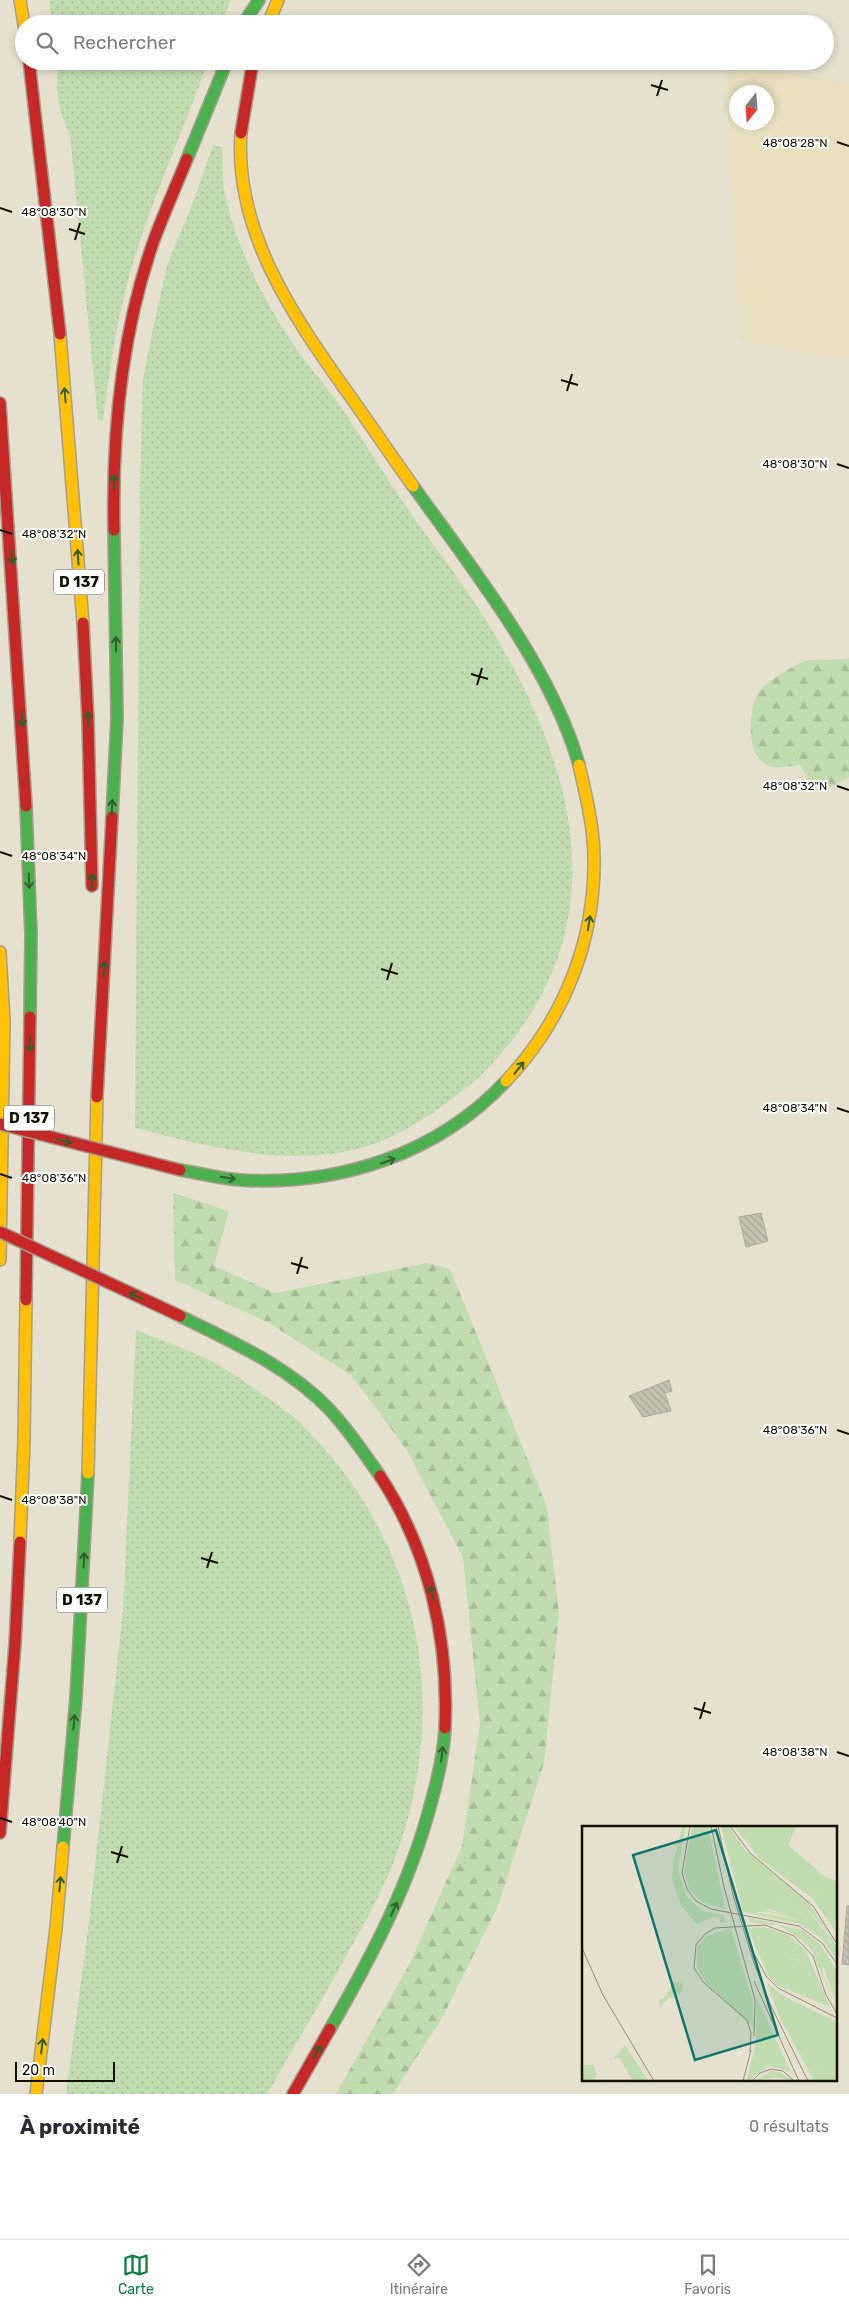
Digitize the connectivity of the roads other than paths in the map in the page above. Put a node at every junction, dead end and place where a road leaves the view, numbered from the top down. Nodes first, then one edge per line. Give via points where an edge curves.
1 (20, 0) edge
2 (259, 0) edge
3 (278, 0) edge
4 (22, 15) edge
5 (249, 15) edge
6 (272, 15) edge
7 (30, 70) edge
8 (223, 70) edge
9 (251, 70) edge
10 (0, 403) edge
11 (92, 898) dead end
12 (93, 947) dead end
13 (0, 952) edge
14 (97, 1105) junction
15 (0, 1124) edge
16 (0, 1232) edge
17 (0, 1260) edge
18 (0, 1834) edge
19 (36, 2094) edge
20 (293, 2094) edge

1 - 4 highway
2 - 5 highway
3 - 6 highway
11 -> 7 highway, D 137 via 88,720 73,482 54,275
14 -> 8 highway via 117,718 113,481 119,394 133,314 154,241
15 -> 9 highway, bridge via 180,1170 238,1180 290,1181 371,1167 400,1157 459,1125 513,1075 559,1009 587,937 595,866 592,828 586,792 551,693 478,577 320,354 266,263 244,192 240,155 240,125
10 -> 18 highway, D 137 via 23,738 31,934 24,1440 15,1644
12 - 14 highway, D 137
13 - 17 highway via 4,1021
19 -> 14 highway, D 137 via 56,1928 76,1698 86,1533
20 -> 16 highway, bridge via 385,1928 404,1887 435,1788 445,1730 446,1688 438,1620 430,1586 400,1510 354,1440 328,1409 272,1365 180,1316

